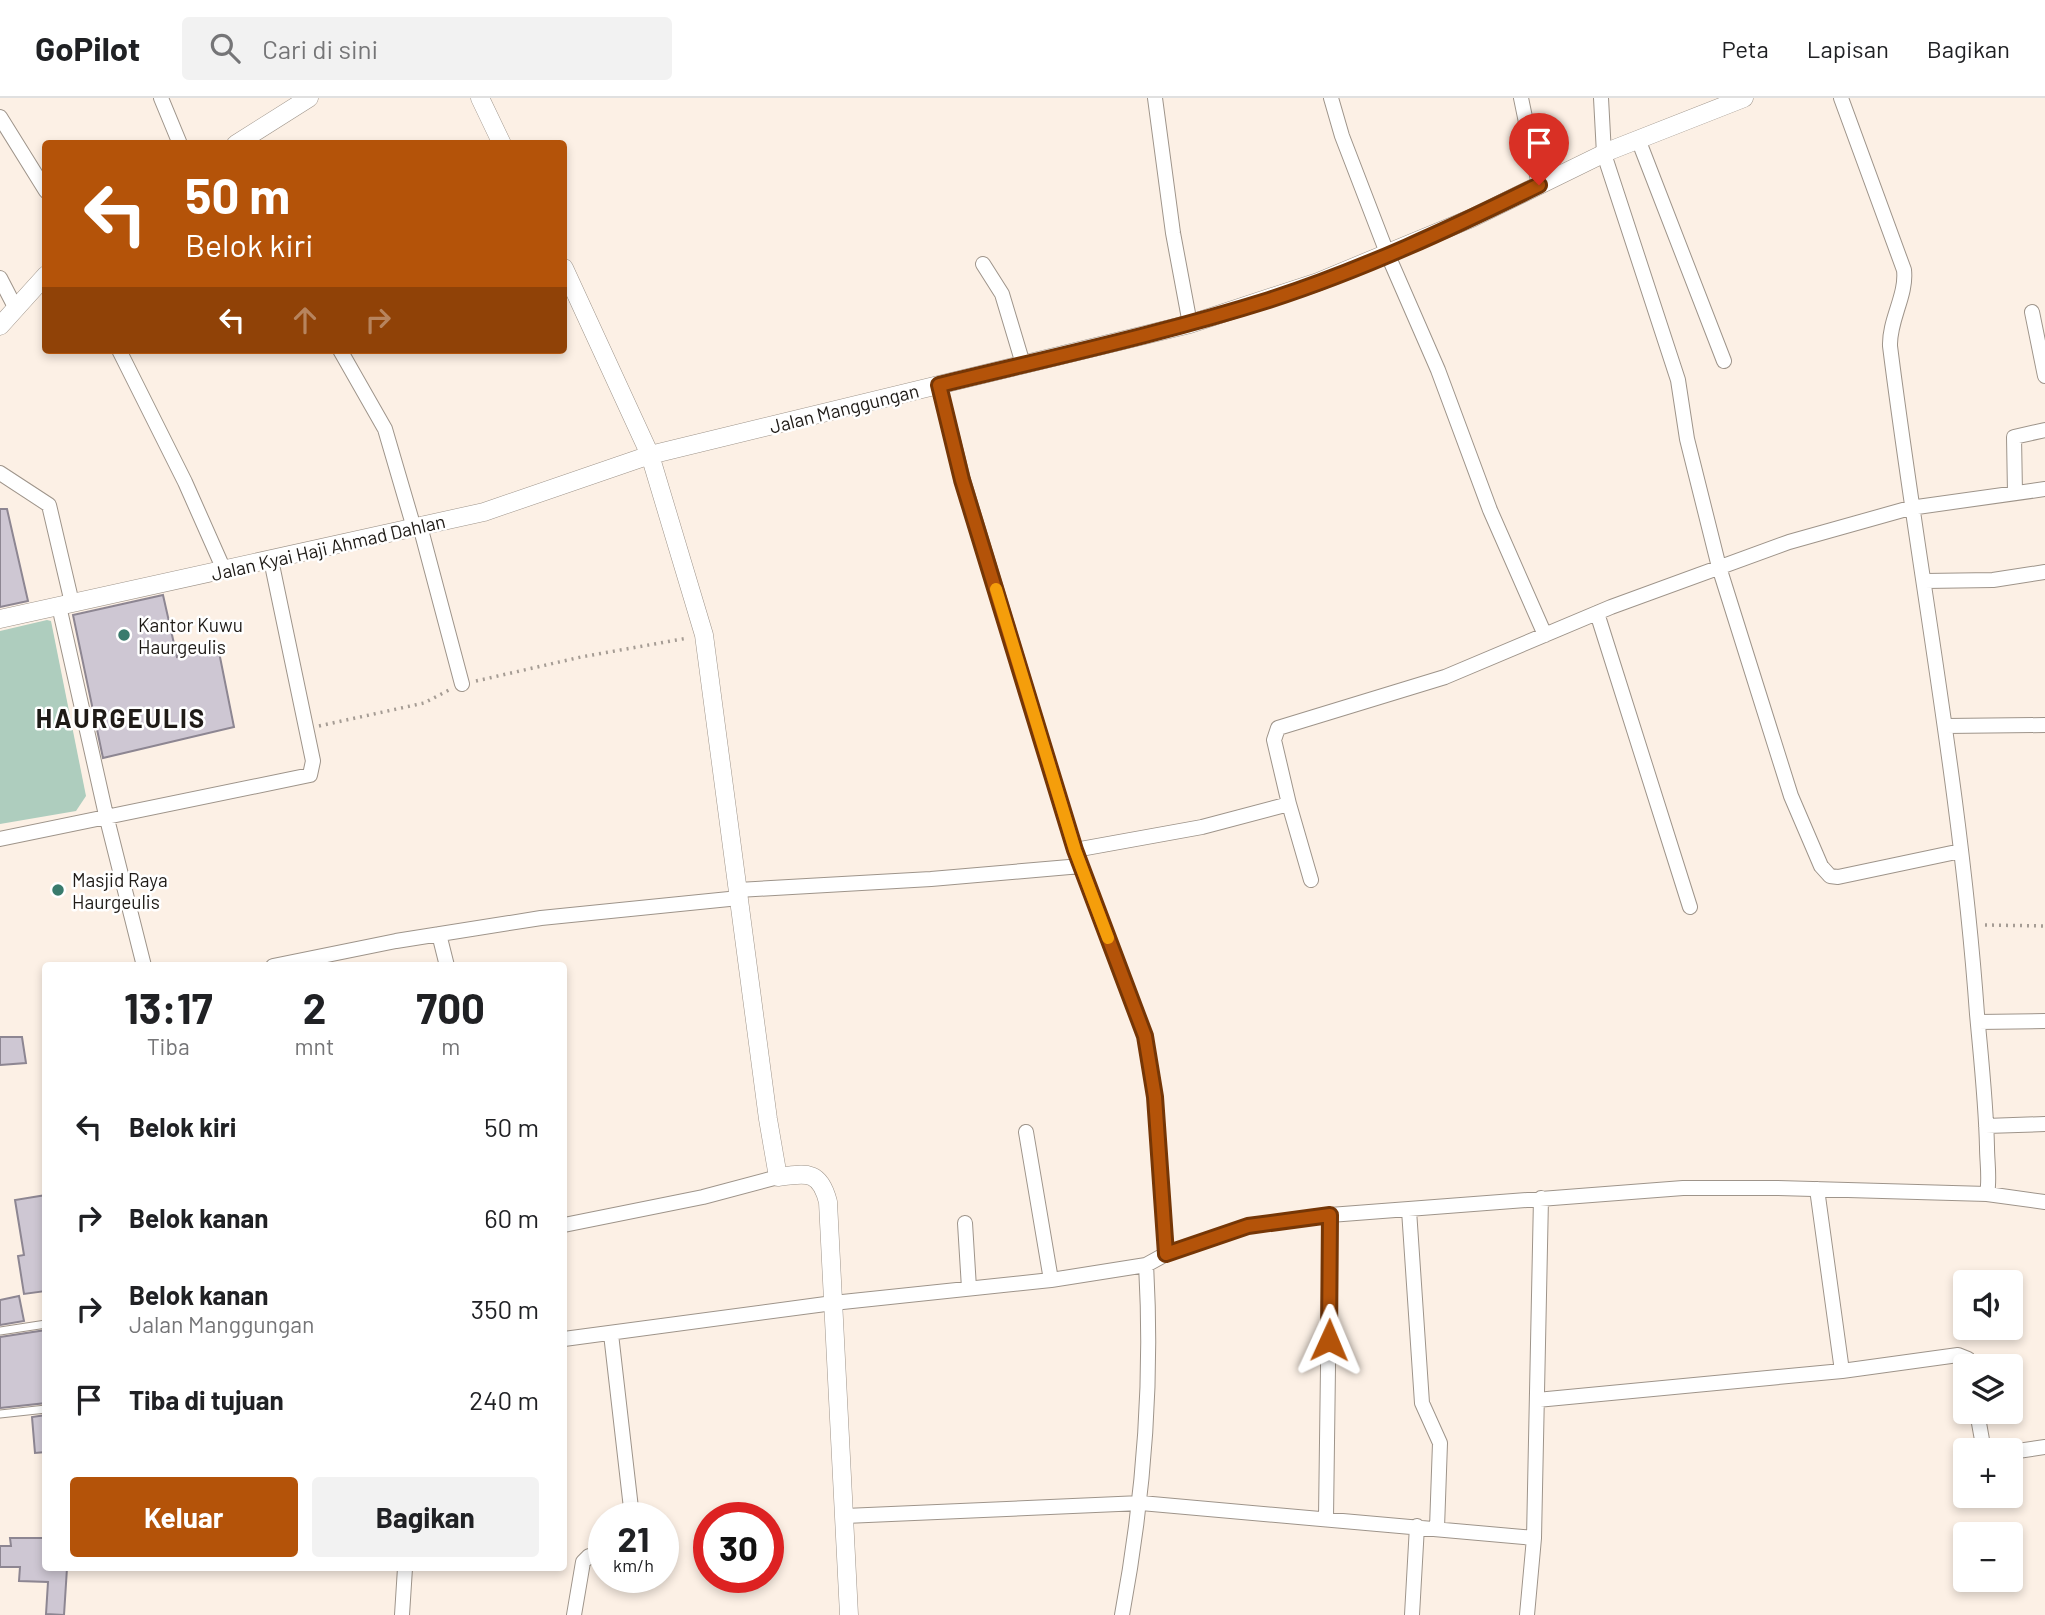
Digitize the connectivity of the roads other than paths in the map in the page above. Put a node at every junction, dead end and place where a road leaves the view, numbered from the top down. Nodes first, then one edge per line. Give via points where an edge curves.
1 (161, 98) edge
2 (310, 98) edge
3 (480, 98) edge
4 (1155, 98) edge
5 (1331, 98) edge
6 (1521, 98) edge
7 (1601, 98) edge
8 (1744, 98) edge
9 (1841, 98) edge
10 (0, 117) edge
11 (258, 138) edge
12 (1638, 139) junction
13 (178, 140) edge
14 (500, 140) edge
15 (1604, 154) junction
16 (42, 185) edge
17 (1539, 185) junction
18 (1387, 253) junction
19 (984, 264) dead end
20 (567, 275) edge
21 (0, 278) edge
22 (42, 279) edge
23 (15, 307) junction
24 (2032, 312) dead end
25 (1190, 324) junction
26 (0, 326) edge
27 (121, 354) edge
28 (342, 354) edge
29 (1724, 361) dead end
30 (1023, 364) junction
31 (2045, 376) edge
32 (939, 385) junction
33 (2045, 430) edge
34 (650, 455) junction
35 (0, 473) edge
36 (2045, 489) edge
37 (2015, 493) junction
38 (1910, 508) junction
39 (417, 527) junction
40 (271, 560) junction
41 (1719, 567) junction
42 (224, 570) junction
43 (2045, 572) edge
44 (1924, 581) junction
45 (66, 605) junction
46 (1597, 613) junction
47 (0, 619) edge
48 (1545, 635) junction
49 (462, 684) road end
50 (2045, 725) edge
51 (1946, 726) junction
52 (1289, 803) junction
53 (106, 815) junction
54 (0, 839) edge
55 (1075, 850) junction
56 (1961, 851) junction
57 (1081, 866) junction
58 (1311, 880) dead end
59 (739, 894) junction
60 (1690, 907) dead end
61 (439, 933) junction
62 (143, 962) edge
63 (292, 962) edge
64 (446, 962) edge
65 (2045, 1021) edge
66 (1978, 1022) junction
67 (2045, 1124) edge
68 (1986, 1126) junction
69 (1026, 1132) dead end
70 (778, 1177) junction
71 (1817, 1189) junction
72 (1987, 1194) junction
73 (1542, 1198) junction
74 (2045, 1202) edge
75 (1409, 1210) junction
76 (1330, 1215) junction
77 (965, 1223) dead end
78 (567, 1224) edge
79 (1166, 1254) junction
80 (1146, 1265) junction
81 (1051, 1279) junction
82 (969, 1288) junction
83 (833, 1303) junction
84 (42, 1325) edge
85 (0, 1331) edge
86 (611, 1334) junction
87 (567, 1339) edge
88 (1953, 1356) edge
89 (1842, 1371) junction
90 (1537, 1400) junction
91 (42, 1409) edge
92 (0, 1414) edge
93 (2045, 1447) edge
94 (2023, 1450) edge
95 (630, 1502) edge
96 (1141, 1503) junction
97 (845, 1516) junction
98 (1326, 1518) junction
99 (1418, 1526) junction
100 (1437, 1528) junction
101 (1534, 1538) junction
102 (588, 1557) edge
103 (405, 1571) edge
104 (402, 1615) edge
105 (574, 1615) edge
106 (849, 1615) edge
107 (1122, 1615) edge
108 (1412, 1615) edge
109 (1527, 1615) edge

1 - 13 street
2 - 11 street
3 - 14 street
4 - 25 street
5 - 18 street
6 - 17 street
7 - 15 street
8 - 12 street, Jalan Manggungan
9 - 38 street via 1904,270 1890,336
10 - 16 street
12 - 15 street, Jalan Manggungan
12 - 29 street
15 - 17 street, Jalan Manggungan
15 - 41 street via 1678,380 1687,439
17 - 18 street, Jalan Manggungan
18 - 25 street, Jalan Manggungan via 1307,287
18 - 48 street
19 - 30 street via 1002,295
20 - 34 street
21 - 23 street
22 - 23 street
23 - 26 street
24 - 31 street
25 - 30 street, Jalan Manggungan
27 - 42 street
28 - 39 street via 385,429
30 - 32 street, Jalan Manggungan
32 - 34 street, Jalan Manggungan
32 - 55 street via 962,480
33 - 37 street via 2014,438
34 - 39 street, Jalan Kyai Haji Ahmad Dahlan via 552,491
34 - 59 street via 704,635
35 - 45 street via 52,510
36 - 37 street
37 - 38 street
38 - 41 street
38 - 44 street
39 - 40 street, Jalan Kyai Haji Ahmad Dahlan
39 - 49 street
40 - 42 street, Jalan Kyai Haji Ahmad Dahlan
40 - 53 street via 313,767 310,775
41 - 46 street
41 - 56 street via 1791,796 1825,873 1838,877
42 - 45 street, Jalan Kyai Haji Ahmad Dahlan
43 - 44 street via 1993,580
44 - 51 street
45 - 47 street, Jalan Kyai Haji Ahmad Dahlan
45 - 53 street
46 - 48 street
46 - 60 street
48 - 52 street via 1445,677 1278,728 1274,740
50 - 51 street
51 - 56 street
52 - 55 street via 1202,827
52 - 58 street
53 - 54 street
53 - 62 street
55 - 57 street
56 - 66 street
57 - 59 street
57 - 79 street via 1151,1061
59 - 61 street
59 - 70 street
61 - 63 street
61 - 64 street
65 - 66 street
66 - 68 street
67 - 68 street
68 - 72 street
69 - 81 street
70 - 78 street
70 - 83 street via 812,1175 825,1191
71 - 72 street
71 - 73 street via 1683,1188
71 - 89 street
72 - 74 street
73 - 75 street
73 - 90 street
75 - 76 street
75 - 100 street via 1422,1403 1440,1443
76 - 79 street via 1248,1226
76 - 98 street
77 - 82 street
79 - 80 street
80 - 81 street
80 - 96 street via 1148,1431
81 - 82 street
82 - 83 street
83 - 86 street
83 - 97 street
84 - 85 lane
86 - 87 street
86 - 95 street
88 - 89 street
89 - 90 street
90 - 101 street
91 - 92 lane
93 - 94 street
96 - 97 street
96 - 98 street
96 - 107 street
97 - 106 street
98 - 99 street
99 - 100 street
99 - 108 street
100 - 101 street
101 - 109 street
102 - 105 street via 583,1562
103 - 104 street

